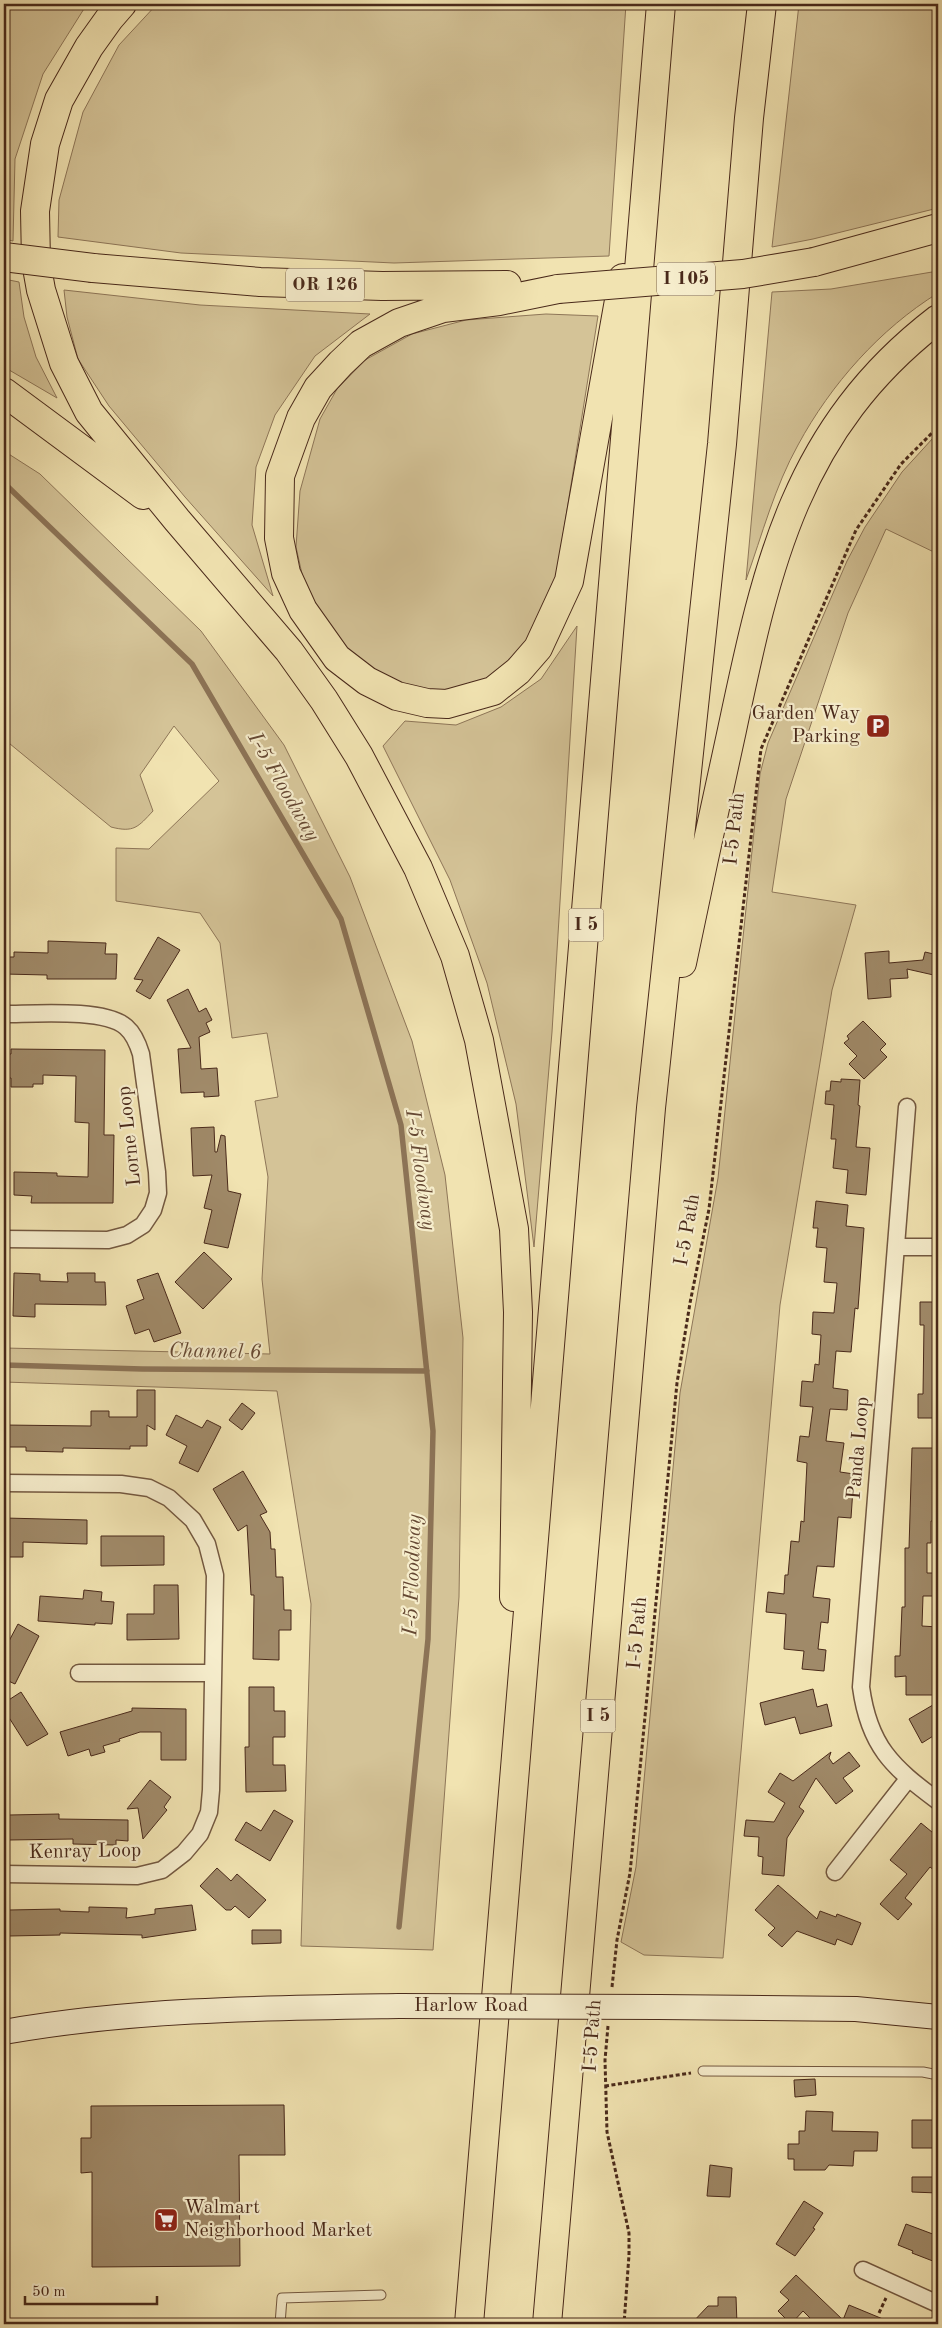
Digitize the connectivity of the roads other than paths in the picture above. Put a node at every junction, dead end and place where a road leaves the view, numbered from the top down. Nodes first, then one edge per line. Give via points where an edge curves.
1 (122, 4) edge
2 (661, 4) edge
3 (762, 4) edge
4 (652, 112) junction
5 (938, 228) edge
6 (938, 242) edge
7 (4, 257) edge
8 (814, 262) junction
9 (558, 289) junction
10 (938, 319) edge
11 (4, 392) edge
12 (177, 520) junction
13 (4, 1014) edge
14 (907, 1107) dead end
15 (650, 1108) junction
16 (4, 1239) edge
17 (897, 1247) junction
18 (938, 1247) edge
19 (4, 1483) edge
20 (79, 1673) dead end
21 (213, 1673) junction
22 (908, 1779) junction
23 (938, 1801) edge
24 (510, 1846) junction
25 (835, 1872) dead end
26 (4, 1874) edge
27 (938, 2017) edge
28 (4, 2032) edge
29 (703, 2072) road end
30 (938, 2075) edge
31 (863, 2270) dead end
32 (381, 2295) dead end
33 (938, 2304) edge
34 (280, 2324) edge
35 (469, 2324) edge
36 (547, 2324) edge

1 - 12 highway via 89,47 59,100 45,144 38,185 36,262 41,290 64,362 89,412
2 - 4 highway, I 5
3 - 15 highway, I 5 via 749,118 722,444
4 - 9 highway via 569,581 556,613 538,648 518,671 493,691 447,704 396,696 367,682 337,658 303,610 286,573 279,538 280,476 301,418 318,388 341,362 360,344 399,323 443,308
4 - 24 highway, I 5
5 - 8 highway
6 - 8 highway, I 105
7 - 9 highway, OR 126, bridge via 260,282 501,285
8 - 9 highway, I 105, bridge via 743,274
10 - 15 highway via 915,336 877,373 847,410 817,455 773,558 754,625
11 - 12 highway
12 - 24 highway via 289,651 359,756 422,877 455,956 479,1040 514,1229 518,1312
13 - 16 street, Lorne Loop via 91,1015 111,1017 126,1026 141,1054 158,1193 153,1210 143,1225 127,1235 108,1240
14 - 17 street, Panda Loop
15 - 36 highway, I 5
17 - 18 street
17 - 22 street, Panda Loop via 861,1687 867,1721 874,1738
19 - 21 street, Kenray Loop via 121,1484 149,1488 169,1498 193,1520 208,1544 215,1575
20 - 21 street
21 - 26 street, Kenray Loop via 209,1812 200,1834 184,1853 162,1870 137,1876
22 - 23 street, Panda Loop
22 - 25 street
24 - 35 highway, I 5
27 - 28 main road, Harlow Road, bridge via 856,2008 399,2006 218,2010 94,2019
29 - 30 lane via 923,2072
31 - 33 street
32 - 34 lane via 282,2298

